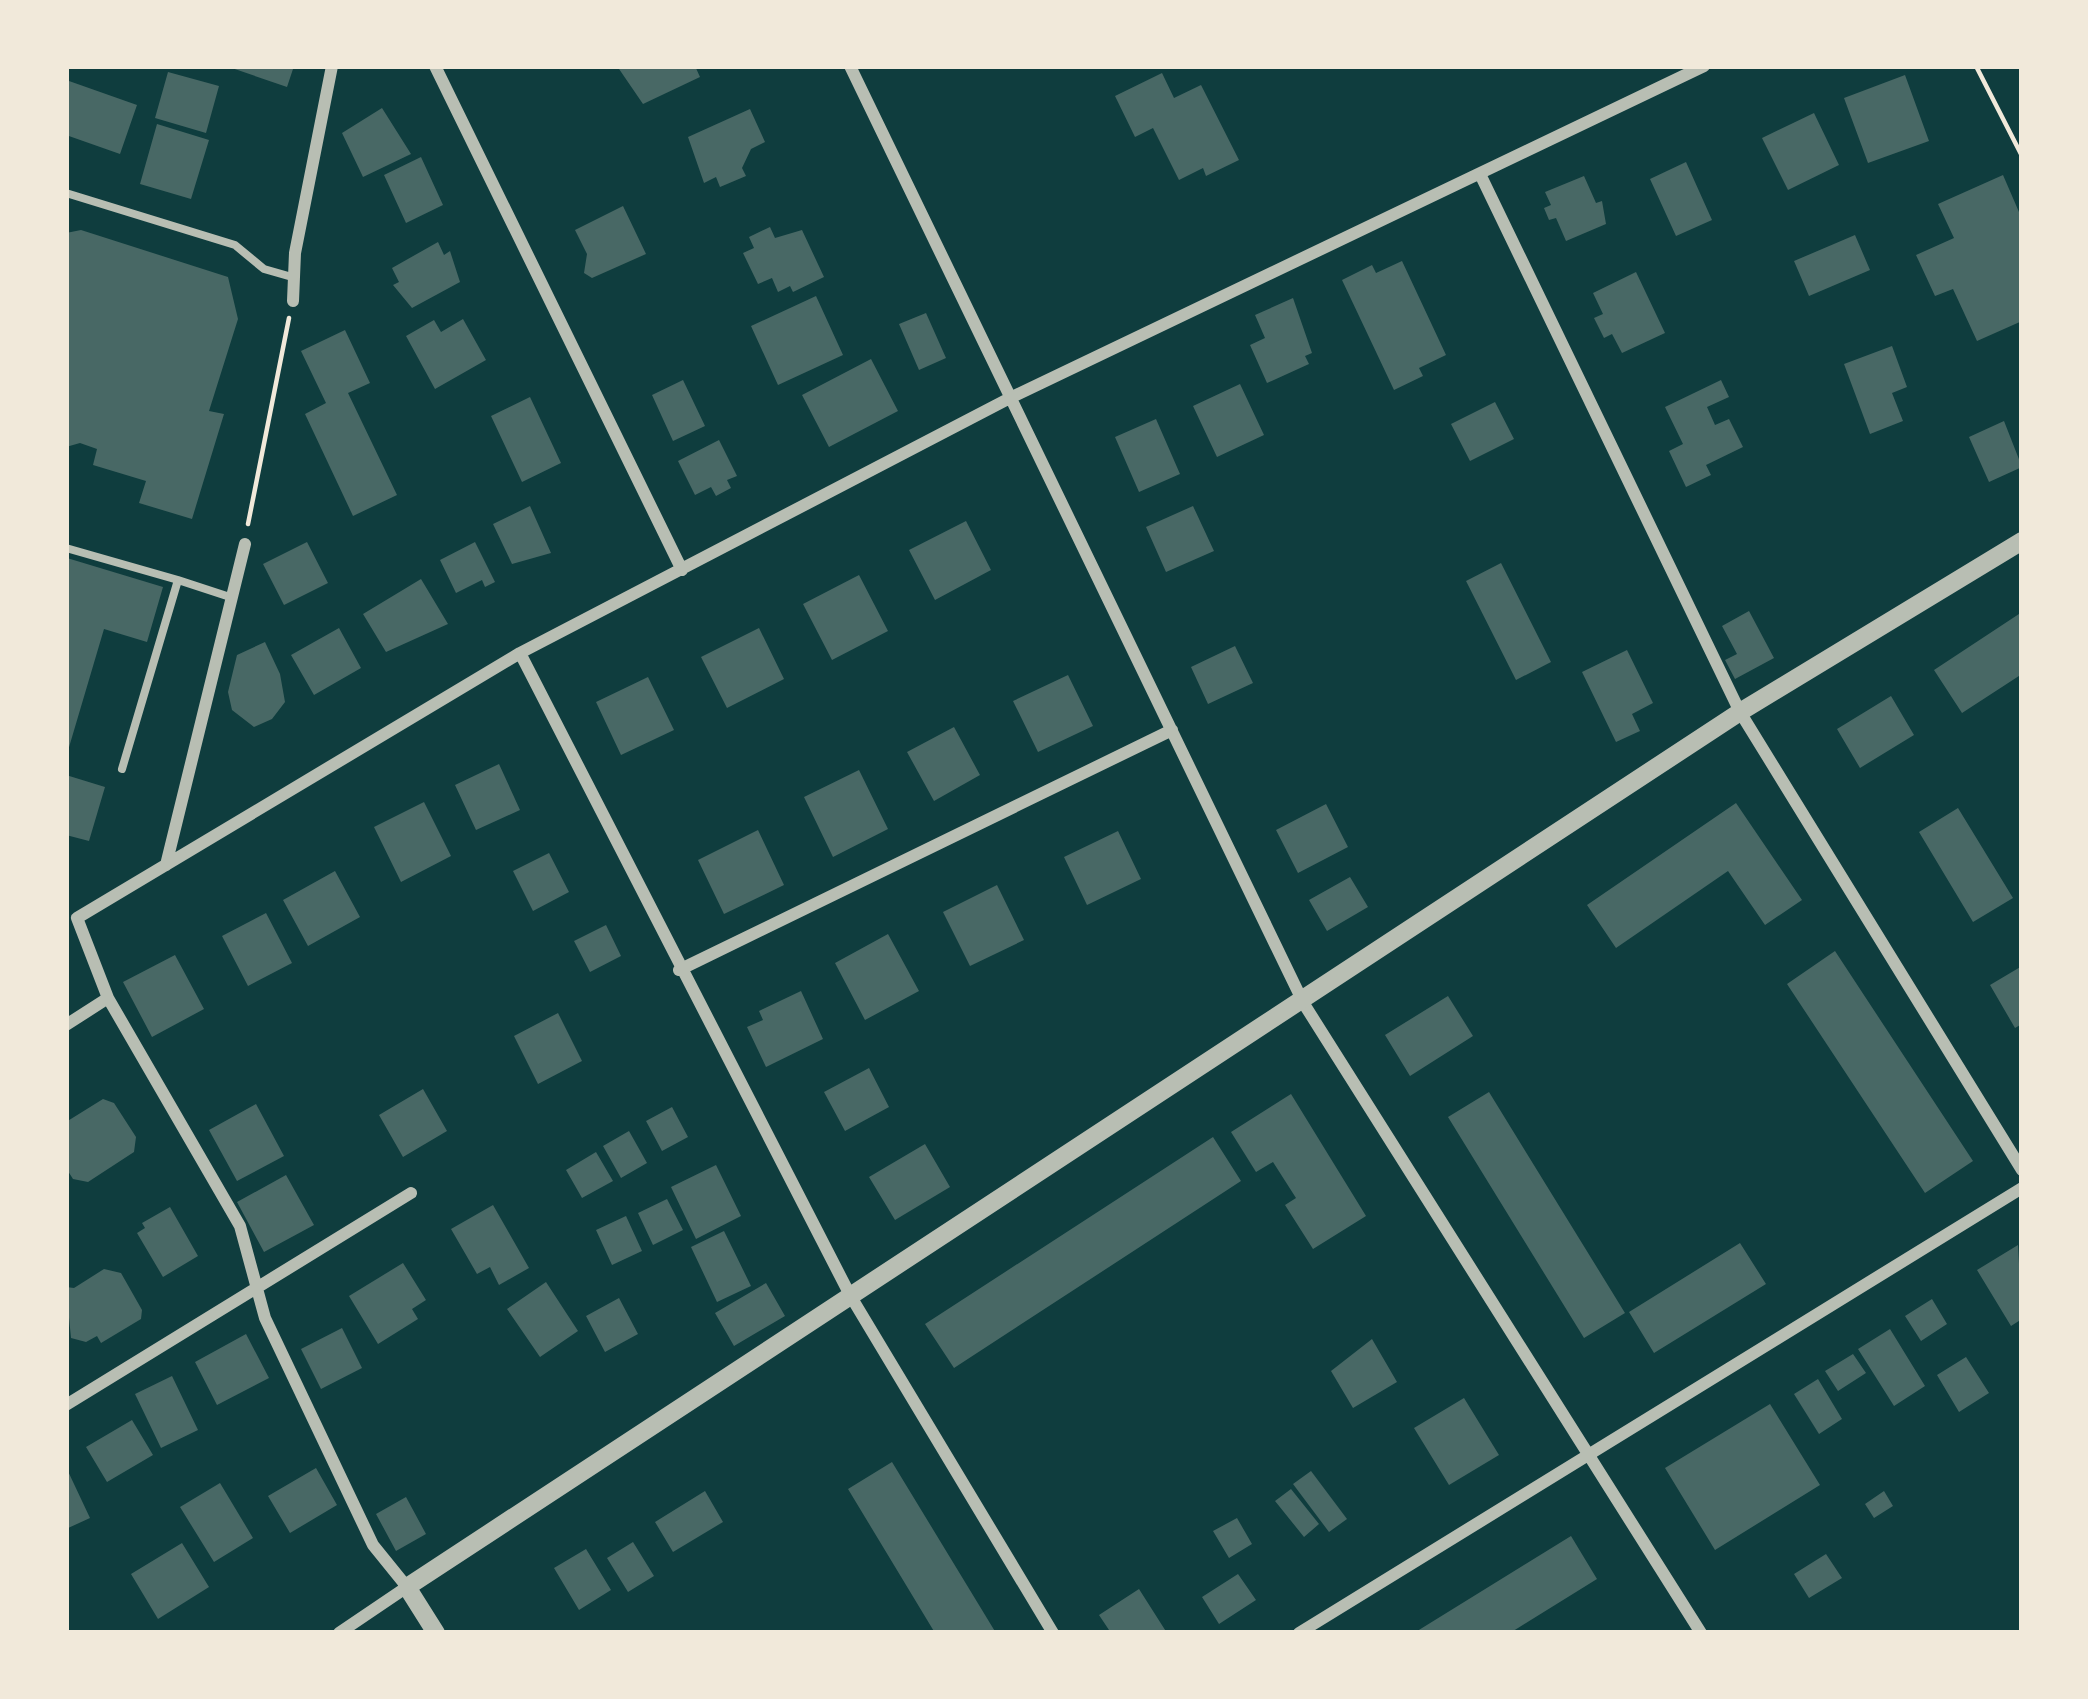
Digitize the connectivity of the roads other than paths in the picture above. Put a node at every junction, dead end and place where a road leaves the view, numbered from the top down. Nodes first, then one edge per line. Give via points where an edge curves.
1 (332, 66) edge
2 (435, 66) edge
3 (850, 66) edge
4 (1704, 66) edge
5 (1480, 174) junction
6 (66, 193) edge
7 (292, 277) junction
8 (293, 301) road end
9 (1010, 398) junction
10 (2022, 541) edge
11 (245, 544) road end
12 (66, 548) edge
13 (682, 570) junction
14 (178, 580) junction
15 (233, 598) junction
16 (520, 653) junction
17 (1740, 712) junction
18 (1172, 730) junction
19 (122, 769) dead end
20 (166, 865) junction
21 (680, 970) junction
22 (108, 998) junction
23 (1304, 1004) junction
24 (66, 1025) edge
25 (2022, 1170) edge
26 (2022, 1188) edge
27 (411, 1193) dead end
28 (255, 1286) junction
29 (850, 1295) junction
30 (66, 1405) edge
31 (1588, 1457) junction
32 (407, 1587) junction
33 (339, 1633) edge
34 (436, 1633) edge
35 (1053, 1633) edge
36 (1299, 1633) edge
37 (1701, 1633) edge

1 - 7 street
2 - 13 street
3 - 9 street
4 - 5 street
5 - 9 street
5 - 17 street
6 - 7 lane via 235,245
7 - 8 street
9 - 13 street
9 - 18 street
10 - 17 street
11 - 15 street
12 - 14 lane
13 - 16 street
14 - 15 lane
14 - 19 lane
15 - 20 street
16 - 20 street
16 - 21 street
17 - 23 street
17 - 25 street
18 - 21 street
18 - 23 street
20 - 22 street via 76,918
21 - 29 street
22 - 24 street
22 - 28 street via 240,1226
23 - 29 street
23 - 31 street
26 - 31 street
27 - 28 street
28 - 30 street
28 - 32 street via 373,1545
29 - 32 street
29 - 35 street
31 - 36 street
31 - 37 street
32 - 33 street
32 - 34 street

